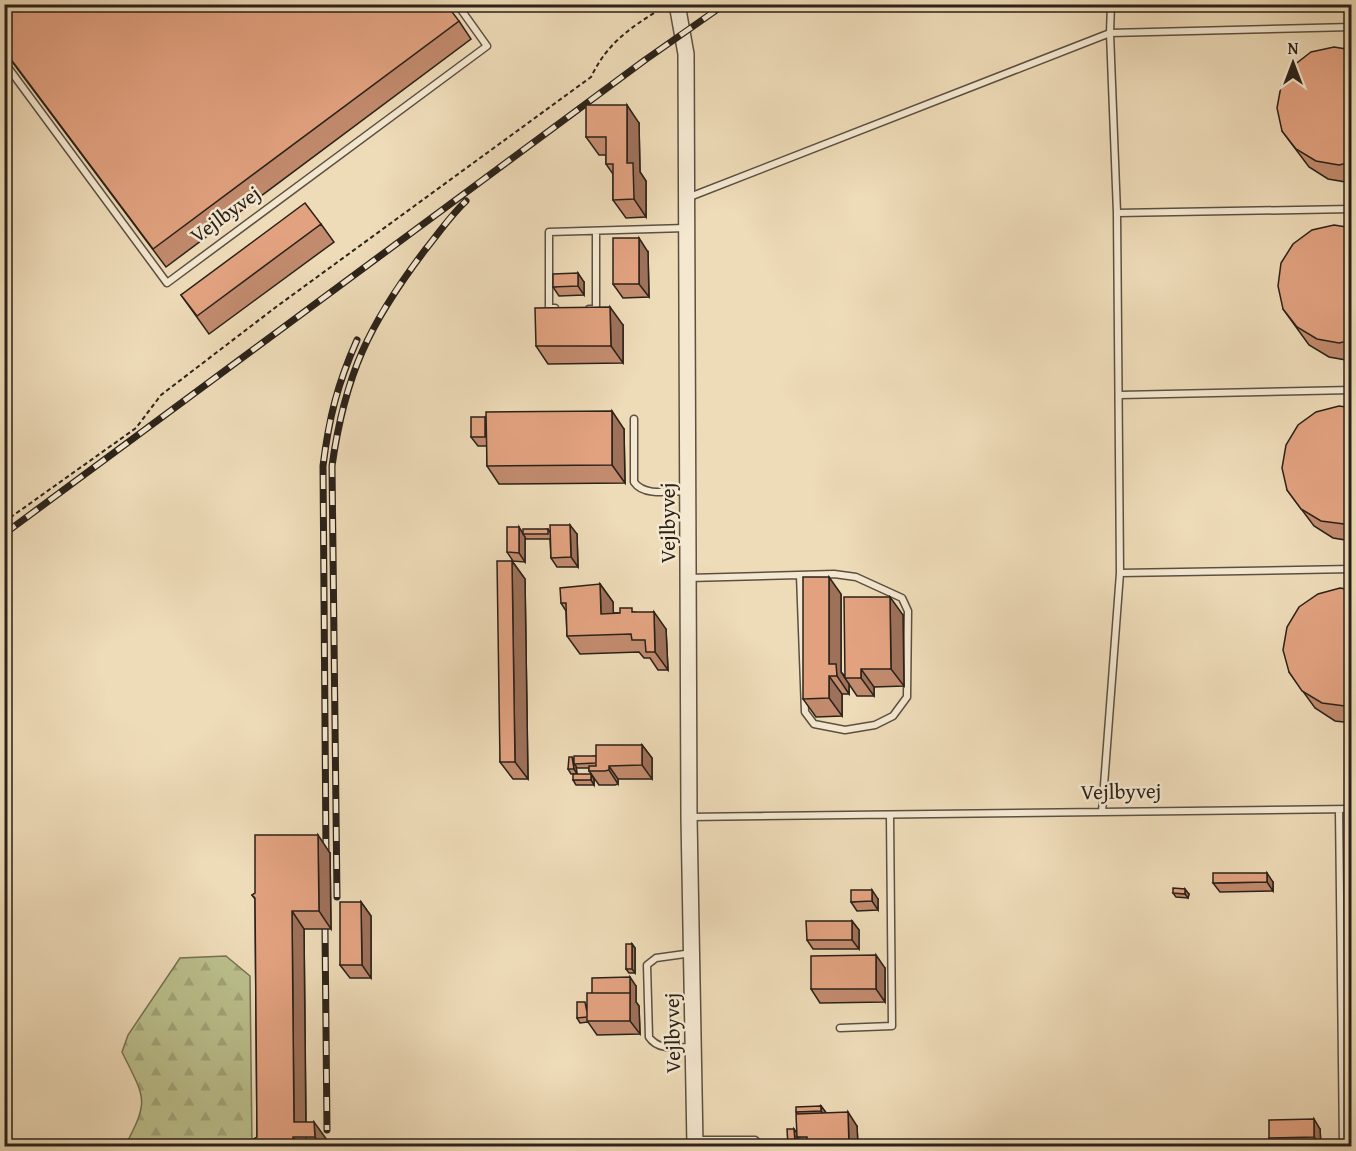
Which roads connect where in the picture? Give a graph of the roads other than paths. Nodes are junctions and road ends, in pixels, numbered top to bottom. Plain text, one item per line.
1 (457, 4) edge
2 (677, 4) edge
3 (1111, 4) edge
4 (1352, 27) edge
5 (1110, 33) junction
6 (4, 62) edge
7 (686, 198) junction
8 (1352, 209) edge
9 (1117, 213) junction
10 (687, 228) junction
11 (596, 231) junction
12 (560, 309) edge
13 (584, 309) edge
14 (1352, 390) edge
15 (1120, 395) junction
16 (634, 419) dead end
17 (688, 491) junction
18 (1352, 569) edge
19 (1120, 573) junction
20 (800, 575) junction
21 (688, 578) junction
22 (1352, 809) edge
23 (1339, 810) junction
24 (1102, 812) junction
25 (890, 815) junction
26 (689, 817) junction
27 (692, 953) junction
28 (840, 1028) dead end
29 (694, 1047) junction
30 (695, 1143) edge
31 (761, 1146) edge
32 (1343, 1146) edge

1 - 6 lane, Vejlbyvej
2 - 7 street, Vejlbyvej
3 - 5 lane
4 - 5 lane
5 - 7 lane
5 - 9 lane
7 - 10 street, Vejlbyvej
8 - 9 lane
9 - 15 lane
10 - 11 lane
10 - 17 street, Vejlbyvej
11 - 12 lane
11 - 13 lane
14 - 15 lane
15 - 19 lane
16 - 17 lane
17 - 21 street, Vejlbyvej
18 - 19 lane
19 - 24 lane
20 - 20 lane
20 - 21 lane
21 - 26 street, Vejlbyvej
22 - 23 lane, Vejlbyvej
23 - 24 lane, Vejlbyvej
23 - 32 lane
24 - 25 lane, Vejlbyvej
25 - 26 lane, Vejlbyvej
25 - 28 lane
26 - 27 street, Vejlbyvej
27 - 29 street, Vejlbyvej
27 - 29 lane
29 - 30 street, Vejlbyvej
30 - 31 lane, Vejlbyvej

